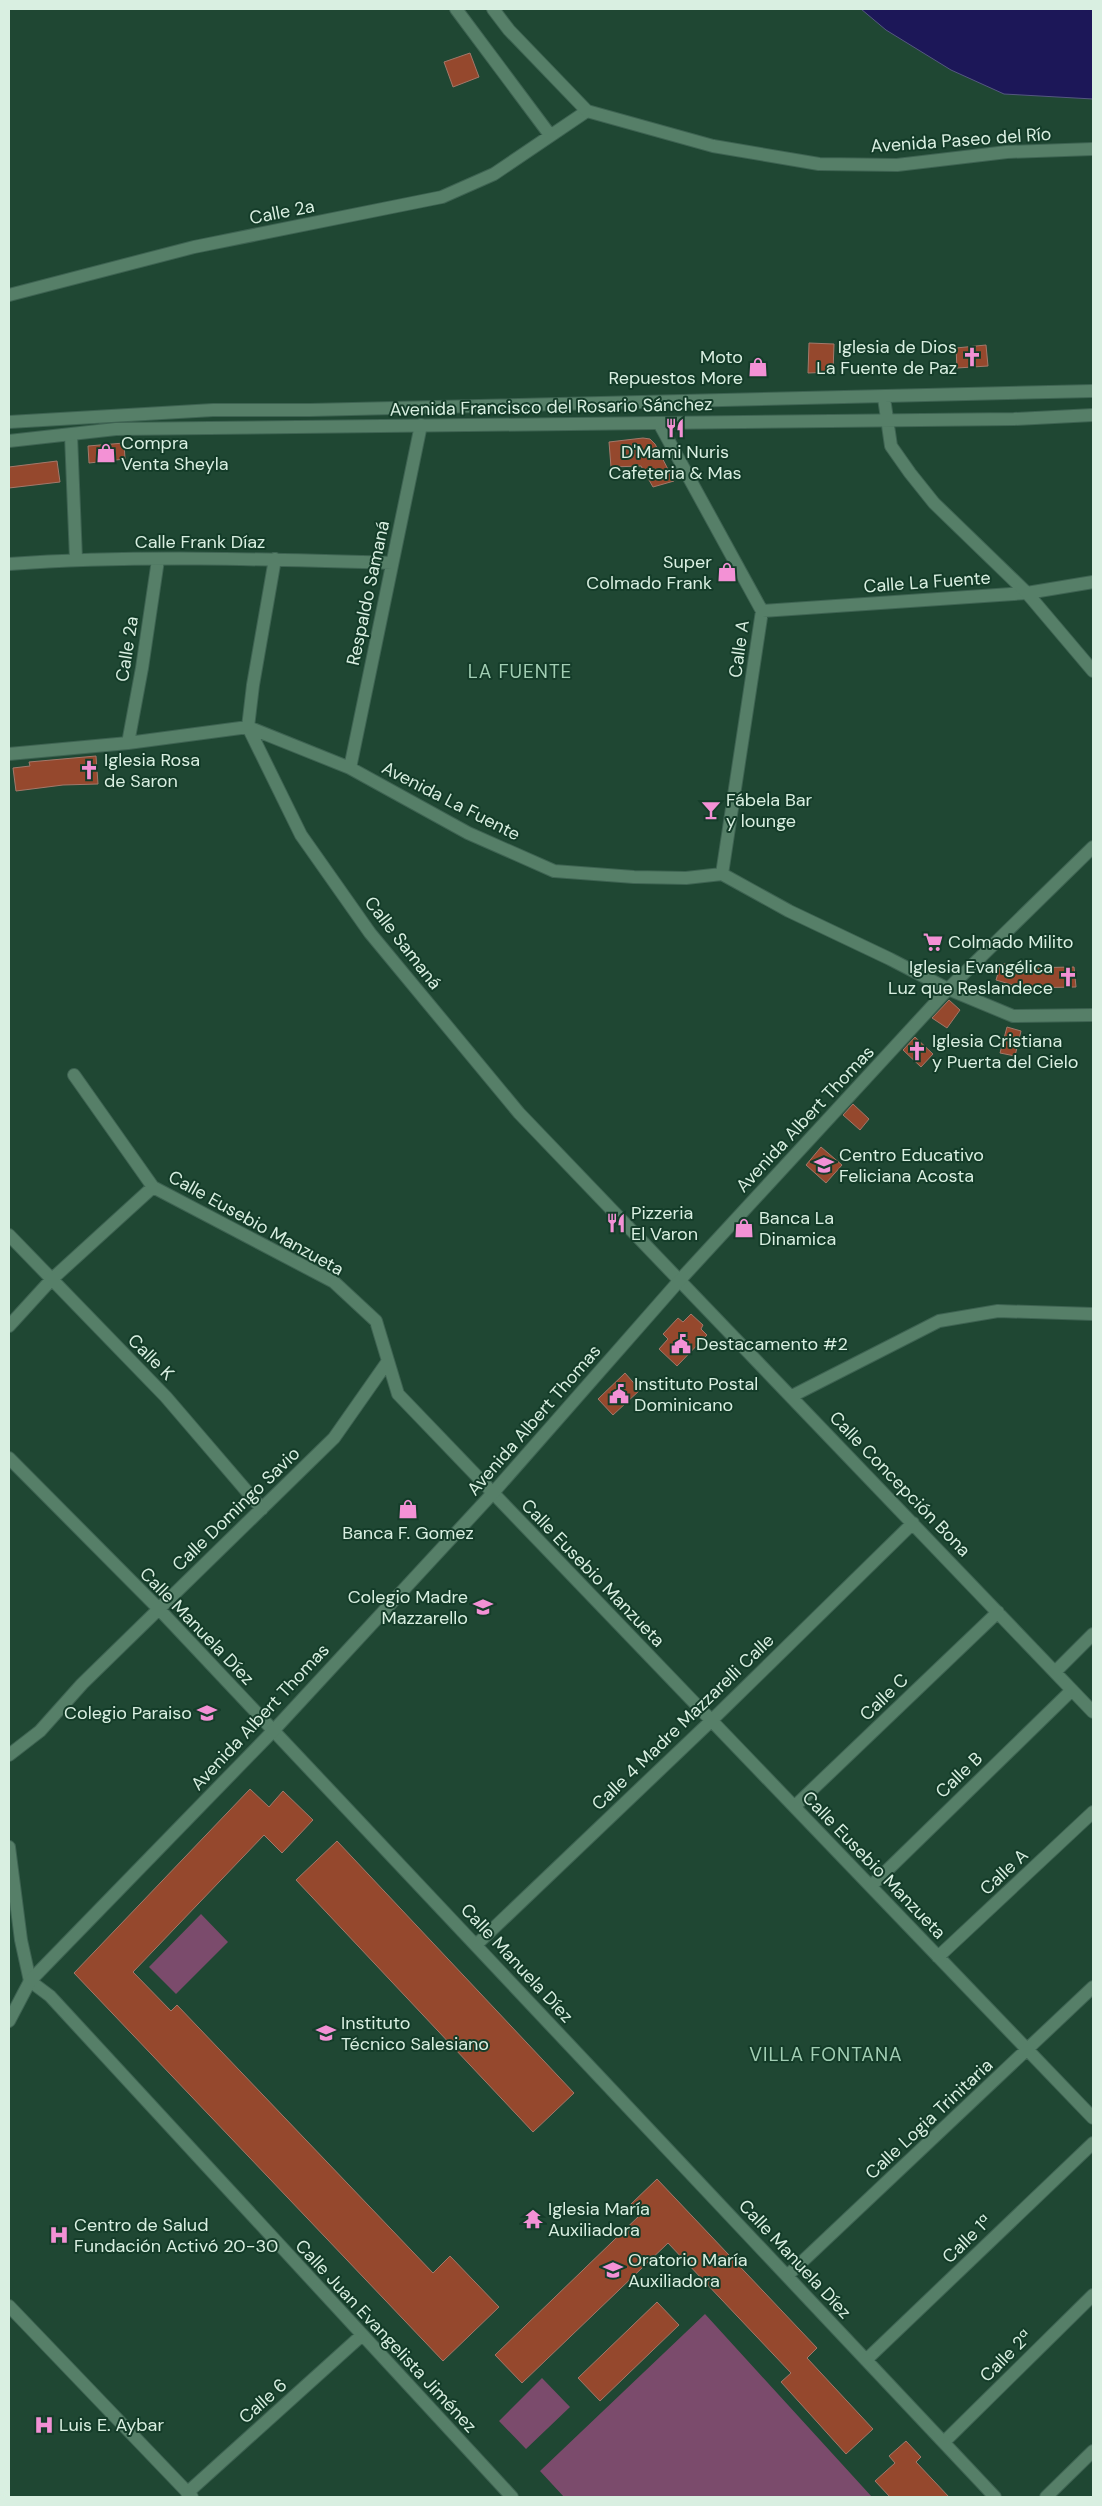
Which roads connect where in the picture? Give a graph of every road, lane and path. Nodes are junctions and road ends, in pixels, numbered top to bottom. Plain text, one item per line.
1 (456, 9) edge
2 (493, 9) edge
3 (587, 111) junction
4 (550, 136) junction
5 (1093, 149) edge
6 (9, 295) edge
7 (1093, 391) edge
8 (884, 398) junction
9 (1093, 415) edge
10 (886, 421) junction
11 (9, 422) edge
12 (659, 423) junction
13 (421, 426) junction
14 (72, 434) junction
15 (9, 441) edge
16 (76, 559) junction
17 (275, 559) junction
18 (158, 560) junction
19 (392, 563) junction
20 (9, 564) edge
21 (1093, 582) edge
22 (1027, 593) junction
23 (762, 611) junction
24 (1093, 671) edge
25 (248, 727) junction
26 (128, 743) junction
27 (9, 754) edge
28 (350, 768) junction
29 (1093, 847) edge
30 (722, 874) junction
31 (948, 989) junction
32 (1093, 1015) edge
33 (74, 1075) dead end
34 (153, 1187) junction
35 (9, 1235) edge
36 (51, 1280) junction
37 (679, 1281) junction
38 (1093, 1314) edge
39 (9, 1326) edge
40 (388, 1361) junction
41 (792, 1396) junction
42 (9, 1458) edge
43 (492, 1494) junction
44 (262, 1509) junction
45 (913, 1523) junction
46 (158, 1608) junction
47 (998, 1612) junction
48 (1093, 1634) edge
49 (1055, 1672) junction
50 (1072, 1690) junction
51 (1093, 1712) edge
52 (712, 1720) junction
53 (273, 1731) junction
54 (9, 1755) edge
55 (795, 1806) junction
56 (1093, 1812) edge
57 (9, 1847) edge
58 (871, 1886) junction
59 (476, 1945) junction
60 (938, 1957) junction
61 (30, 1981) junction
62 (1093, 1987) edge
63 (9, 2022) edge
64 (1028, 2050) junction
65 (1093, 2118) edge
66 (1093, 2143) edge
67 (787, 2276) junction
68 (1093, 2295) edge
69 (9, 2306) edge
70 (362, 2336) junction
71 (866, 2360) junction
72 (944, 2442) junction
73 (1093, 2451) edge
74 (190, 2495) edge
75 (512, 2497) edge
76 (995, 2497) edge
77 (1046, 2497) edge

1 - 4 street
2 - 3 street
3 - 4 street, Calle 2a
3 - 5 street, Avenida Paseo del Río
4 - 6 street, Calle 2a
7 - 8 street, Avenida Francisco del Rosario Sánchez
8 - 10 street
8 - 11 street, Avenida Francisco del Rosario Sánchez
9 - 10 street, Avenida Francisco del Rosario Sánchez
10 - 12 street, Avenida Francisco del Rosario Sánchez
10 - 22 street
12 - 13 street, Avenida Francisco del Rosario Sánchez
12 - 23 street, Calle A
13 - 14 street, Avenida Francisco del Rosario Sánchez
13 - 19 street, Respaldo Samaná
14 - 15 street, Avenida Francisco del Rosario Sánchez
14 - 16 street
16 - 18 street, Calle Frank Díaz
16 - 20 street, Calle Frank Díaz
17 - 18 street, Calle Frank Díaz
17 - 19 street, Calle Frank Díaz
17 - 25 street
18 - 26 street, Calle 2a
19 - 28 street, Respaldo Samaná
21 - 22 street, Calle La Fuente
22 - 23 street, Calle La Fuente
22 - 24 street
23 - 30 street, Calle A
25 - 26 street, Avenida La Fuente
25 - 28 street, Avenida La Fuente
25 - 37 street, Calle Samaná
26 - 27 street, Avenida La Fuente
28 - 30 street, Avenida La Fuente
29 - 31 street, Avenida Albert Thomas
30 - 31 street
31 - 32 street
31 - 37 street, Avenida Albert Thomas
33 - 34 street, Calle Eusebio Manzueta
34 - 36 street
34 - 40 street, Calle Eusebio Manzueta
35 - 36 street, Calle K
36 - 39 street
36 - 44 street, Calle K
37 - 41 street, Calle Concepción Bona
37 - 43 street, Avenida Albert Thomas
38 - 41 street
40 - 43 street, Calle Eusebio Manzueta
40 - 44 street, Calle Domingo Savio
41 - 45 street, Calle Concepción Bona
42 - 46 street, Calle Manuela Díez
43 - 52 street, Calle Eusebio Manzueta
43 - 53 street, Avenida Albert Thomas
44 - 46 street, Calle Domingo Savio
45 - 47 street, Calle Concepción Bona
45 - 52 street, Calle 4 Madre Mazzarelli Calle
46 - 53 street, Calle Manuela Díez
46 - 54 street, Calle Domingo Savio
47 - 49 street, Calle Concepción Bona
47 - 55 street, Calle C
48 - 49 street
49 - 50 street, Calle Concepción Bona
50 - 51 street, Calle Concepción Bona
50 - 58 street, Calle B
52 - 55 street, Calle Eusebio Manzueta
52 - 59 street, Calle 4 Madre Mazzarelli Calle
53 - 59 street, Calle Manuela Díez
53 - 61 street, Avenida Albert Thomas
55 - 58 street, Calle Eusebio Manzueta
56 - 60 street, Calle A
57 - 61 street
58 - 60 street, Calle Eusebio Manzueta
59 - 67 street, Calle Manuela Díez
60 - 64 street, Calle Eusebio Manzueta
61 - 63 street, Avenida Albert Thomas
61 - 70 street, Calle Juan Evangelista Jiménez
62 - 64 street, Calle Logia Trinitaria
64 - 65 street, Calle Eusebio Manzueta
64 - 67 street, Calle Logia Trinitaria
66 - 71 street, Calle 1ª
67 - 71 street, Calle Manuela Díez
68 - 72 street, Calle 2ª
69 - 74 street
70 - 74 street, Calle 6
70 - 75 street, Calle Juan Evangelista Jiménez
71 - 72 street, Calle Manuela Díez
72 - 76 street, Calle Manuela Díez
73 - 77 street

